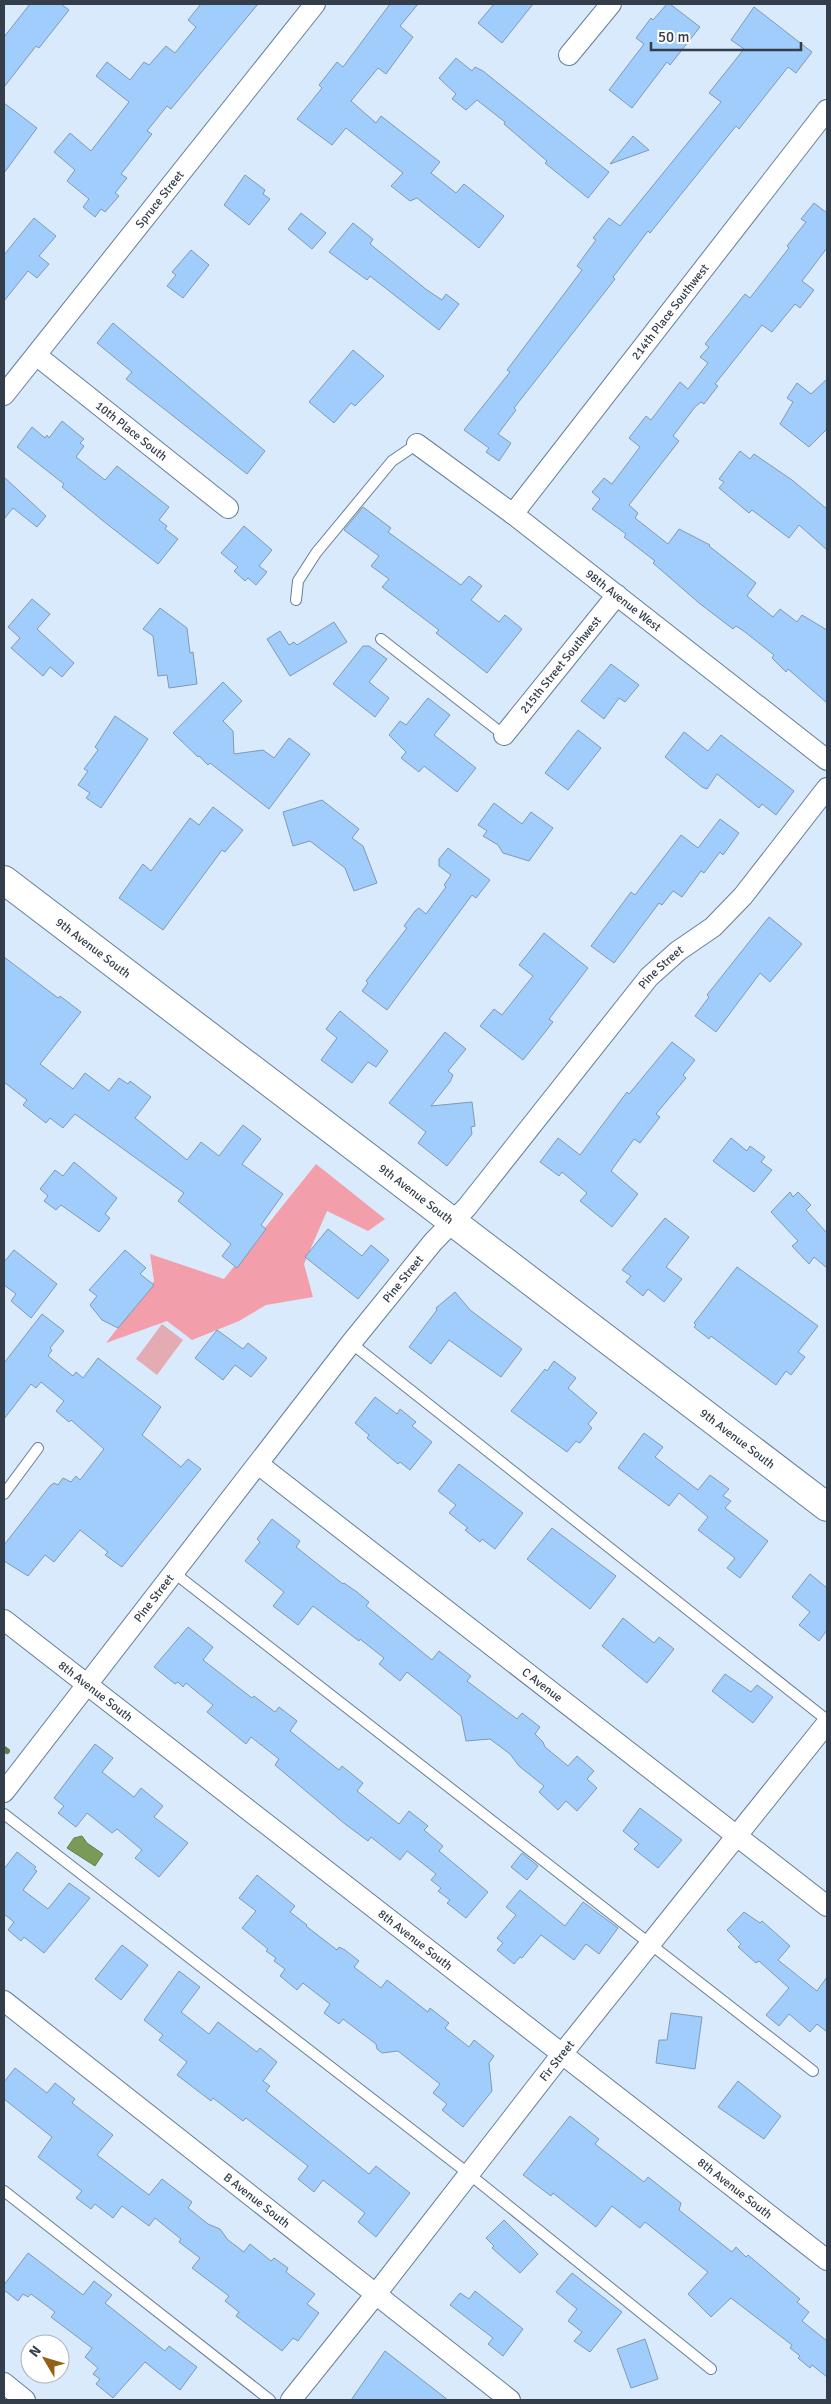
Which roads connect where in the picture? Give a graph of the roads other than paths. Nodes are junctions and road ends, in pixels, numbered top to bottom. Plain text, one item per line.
1 (316, 4) edge
2 (611, 4) edge
3 (570, 55) dead end
4 (827, 110) edge
5 (36, 355) junction
6 (4, 394) edge
7 (417, 444) joint
8 (228, 508) dead end
9 (513, 514) junction
10 (616, 595) junction
11 (296, 600) dead end
12 (381, 639) dead end
13 (504, 735) joint
14 (827, 760) edge
15 (827, 788) edge
16 (4, 880) edge
17 (454, 1221) junction
18 (351, 1344) junction
19 (38, 1448) dead end
20 (258, 1464) junction
21 (4, 1494) edge
22 (827, 1507) edge
23 (173, 1572) junction
24 (4, 1620) edge
25 (87, 1684) junction
26 (827, 1722) edge
27 (4, 1792) edge
28 (4, 1814) edge
29 (738, 1836) junction
30 (827, 1906) edge
31 (650, 1945) junction
32 (4, 2001) edge
33 (562, 2054) junction
34 (812, 2071) dead end
35 (469, 2174) junction
36 (4, 2191) edge
37 (827, 2260) edge
38 (376, 2294) junction
39 (711, 2369) dead end
40 (4, 2383) edge
41 (25, 2400) edge
42 (270, 2400) edge
43 (291, 2400) edge
44 (510, 2400) edge

1 - 5 street, Spruce Street
2 - 3 street
4 - 9 street, 214th Place Southwest
5 - 6 street, Spruce Street
5 - 8 street, 10th Place South
7 - 9 street, 98th Avenue West
7 - 11 lane
9 - 10 street, 98th Avenue West
10 - 13 street, 215th Street Southwest
10 - 14 street, 98th Avenue West
12 - 13 lane
15 - 17 street, Pine Street
16 - 17 main road, 9th Avenue South
17 - 18 street, Pine Street
17 - 22 main road, 9th Avenue South
18 - 20 street, Pine Street
18 - 26 lane
19 - 21 lane
20 - 23 street, Pine Street
20 - 29 street, C Avenue
23 - 25 street, Pine Street
23 - 31 lane
24 - 25 street, 8th Avenue South
25 - 27 street, Pine Street
25 - 33 street, 8th Avenue South
26 - 29 street, Fir Street
28 - 35 lane
29 - 30 street, C Avenue
29 - 31 street, Fir Street
31 - 33 street, Fir Street
31 - 34 lane
32 - 38 street, B Avenue South
33 - 35 street, Fir Street
33 - 37 street, 8th Avenue South
35 - 38 street, Fir Street
35 - 39 lane
36 - 42 lane
38 - 43 street, Fir Street
38 - 44 street, B Avenue South
40 - 41 street

